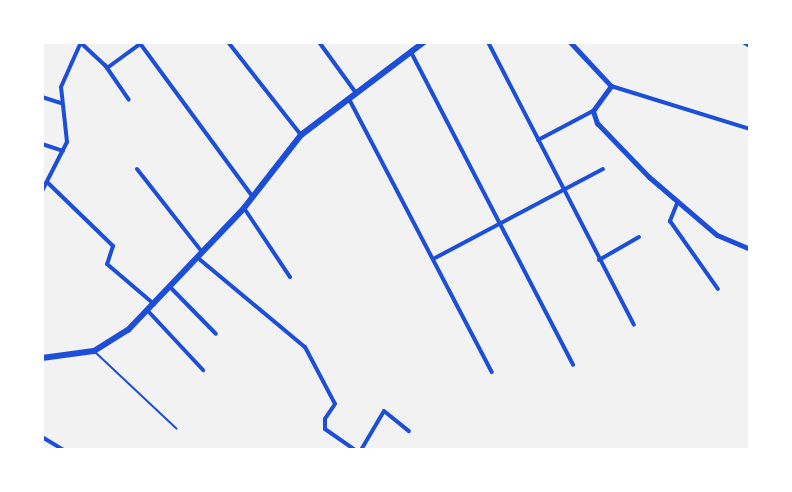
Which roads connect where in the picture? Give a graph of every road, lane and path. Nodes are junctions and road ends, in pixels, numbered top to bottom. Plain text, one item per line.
1 (228, 42) edge
2 (319, 42) edge
3 (424, 42) edge
4 (488, 42) edge
5 (570, 42) edge
6 (743, 42) edge
7 (81, 43) edge
8 (139, 43) edge
9 (750, 46) edge
10 (412, 54) junction
11 (107, 68) junction
12 (612, 86) junction
13 (356, 94) junction
14 (42, 97) edge
15 (129, 100) dead end
16 (349, 100) junction
17 (61, 103) junction
18 (593, 111) junction
19 (750, 129) edge
20 (301, 136) junction
21 (538, 140) junction
22 (42, 144) edge
23 (63, 151) junction
24 (603, 168) dead end
25 (137, 169) dead end
26 (47, 182) junction
27 (42, 191) edge
28 (566, 192) junction
29 (253, 197) junction
30 (678, 201) junction
31 (244, 208) junction
32 (502, 225) junction
33 (639, 237) dead end
34 (750, 250) edge
35 (200, 255) junction
36 (435, 258) junction
37 (600, 260) junction
38 (290, 277) dead end
39 (171, 288) junction
40 (718, 289) dead end
41 (155, 305) junction
42 (148, 311) junction
43 (634, 325) dead end
44 (216, 334) dead end
45 (94, 351) junction
46 (42, 358) edge
47 (573, 365) dead end
48 (203, 370) dead end
49 (492, 372) dead end
50 (177, 429) dead end
51 (409, 431) dead end
52 (42, 436) edge
53 (64, 450) edge
54 (355, 450) edge
55 (361, 450) edge

1 - 20 street
2 - 13 street
3 - 10 main road
4 - 21 street
5 - 12 street
6 - 9 street
7 - 11 street
7 - 17 street
8 - 11 street
8 - 29 street
10 - 13 main road
10 - 32 street
11 - 15 street
12 - 18 street
12 - 19 street
13 - 16 main road
14 - 17 street
16 - 20 main road
16 - 36 street
17 - 23 street
18 - 21 street
18 - 30 street
20 - 29 main road
21 - 28 street
22 - 23 street
23 - 26 street
24 - 28 street
25 - 35 street
26 - 27 street
26 - 41 street
28 - 32 street
28 - 37 street
29 - 31 main road
30 - 34 street
30 - 40 street
31 - 35 main road
31 - 38 street
32 - 36 street
32 - 47 street
33 - 37 street
35 - 39 main road
35 - 54 street
36 - 49 street
37 - 43 street
39 - 41 main road
39 - 44 street
41 - 42 main road
42 - 45 main road
42 - 48 street
45 - 46 main road
45 - 50 lane
51 - 55 street
52 - 53 street

